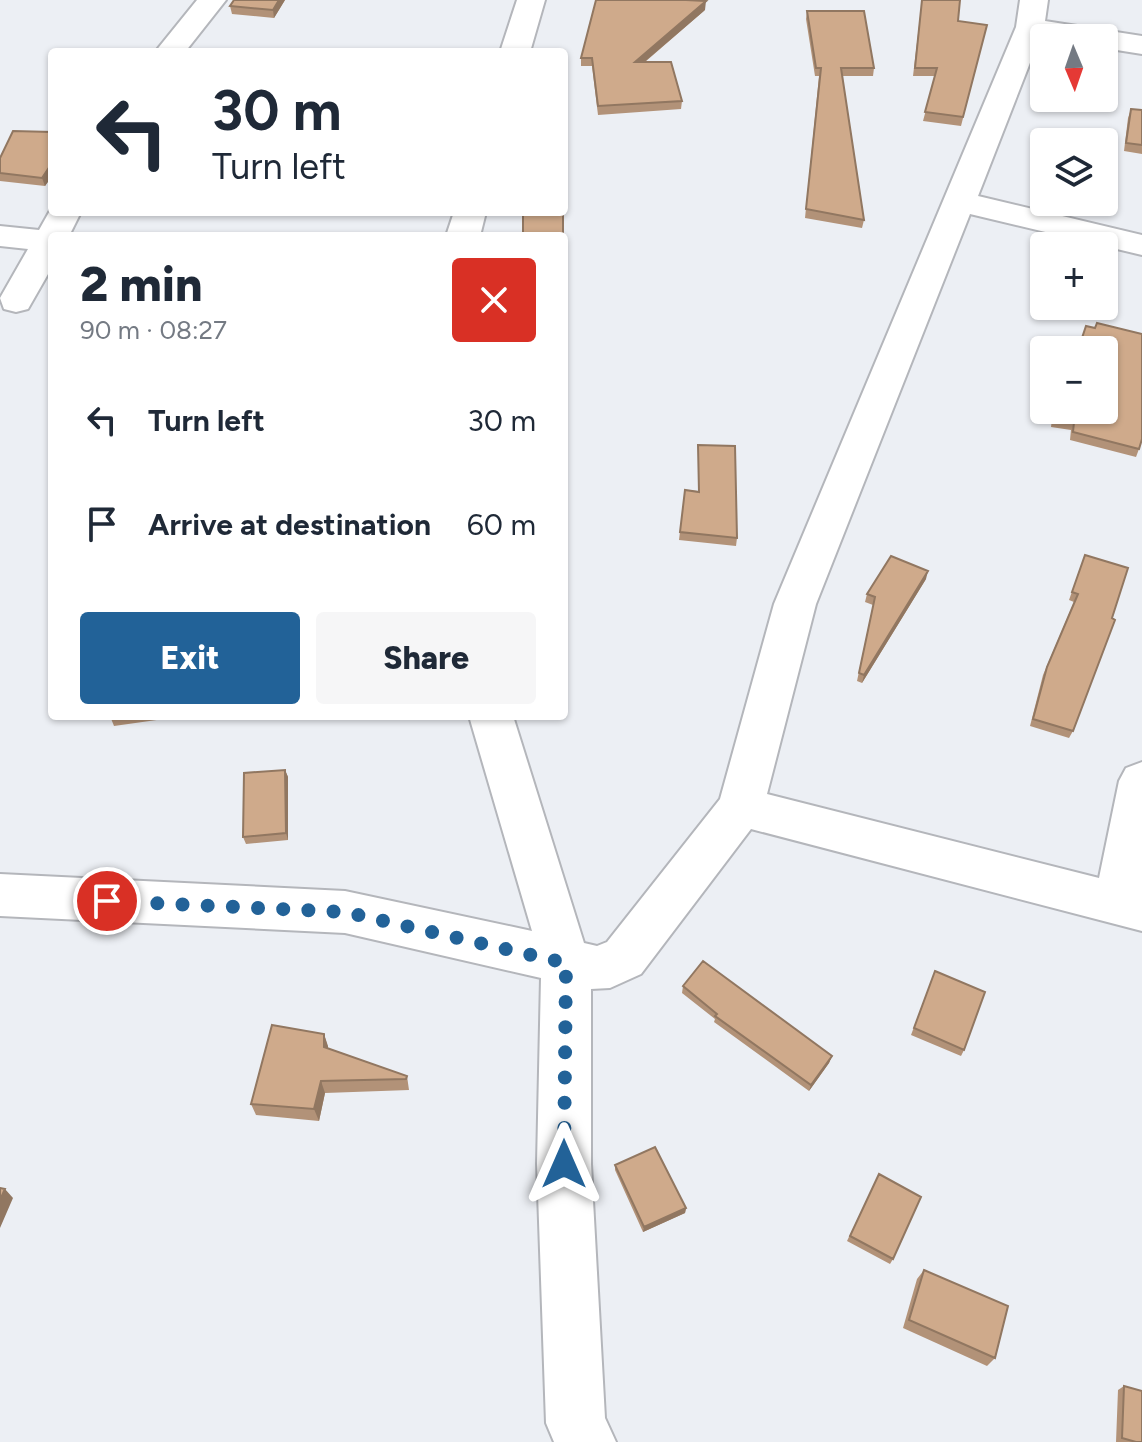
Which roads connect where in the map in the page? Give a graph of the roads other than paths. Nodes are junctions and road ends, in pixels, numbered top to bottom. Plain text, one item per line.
1 (212, 0) edge
2 (531, 0) edge
3 (1032, 13) edge
4 (1063, 24) edge
5 (1118, 41) edge
6 (1142, 45) edge
7 (173, 48) edge
8 (516, 48) edge
9 (959, 201) junction
10 (0, 236) edge
11 (48, 241) joint
12 (1142, 245) edge
13 (48, 305) edge
14 (8, 309) edge
15 (492, 720) edge
16 (1142, 781) edge
17 (741, 807) junction
18 (0, 895) edge
19 (1130, 907) edge
20 (566, 963) junction
21 (577, 1436) edge

1 - 7 street
2 - 8 street
3 - 4 street
3 - 9 street
5 - 6 street
9 - 12 street
9 - 17 street
10 - 11 street
11 - 14 street
13 - 14 street
15 - 20 street
16 - 19 street
17 - 19 street
17 - 20 street
18 - 20 street
20 - 21 street

